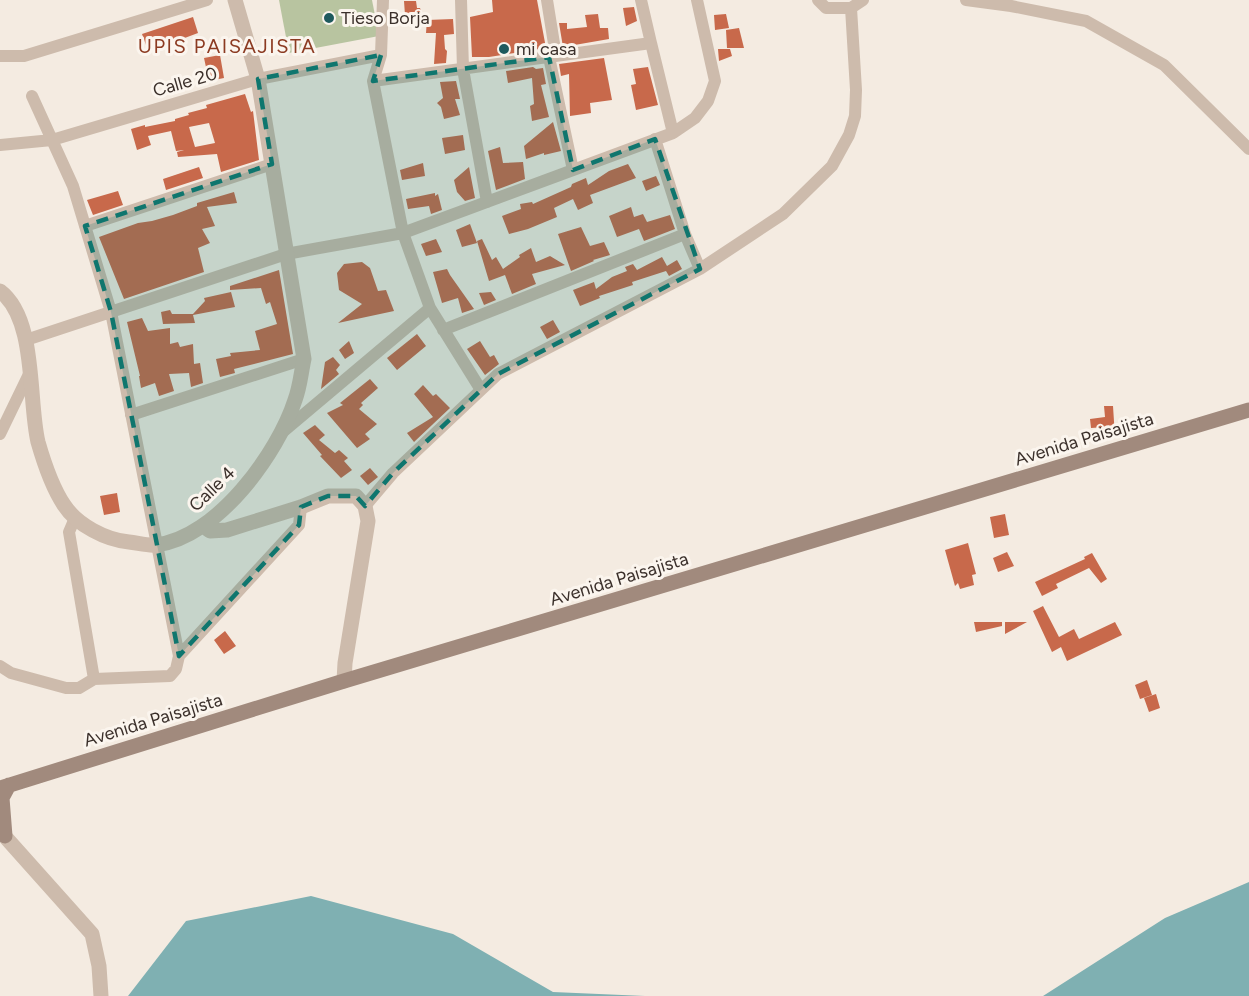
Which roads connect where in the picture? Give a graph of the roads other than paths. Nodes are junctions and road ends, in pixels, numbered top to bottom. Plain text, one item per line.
1 (207, 0) edge
2 (235, 0) edge
3 (383, 0) edge
4 (461, 0) edge
5 (547, 0) edge
6 (641, 0) edge
7 (697, 0) edge
8 (818, 0) edge
9 (863, 0) edge
10 (966, 0) edge
11 (1012, 3) edge
12 (851, 8) junction
13 (651, 43) junction
14 (381, 55) junction
15 (0, 56) edge
16 (553, 57) junction
17 (462, 69) junction
18 (258, 79) junction
19 (373, 81) junction
20 (32, 96) dead end
21 (673, 133) junction
22 (655, 139) junction
23 (52, 140) junction
24 (0, 146) edge
25 (1249, 149) edge
26 (272, 165) junction
27 (573, 170) junction
28 (487, 202) junction
29 (85, 226) junction
30 (403, 233) junction
31 (685, 234) junction
32 (286, 254) junction
33 (700, 269) junction
34 (0, 291) edge
35 (430, 308) junction
36 (111, 312) junction
37 (443, 330) junction
38 (26, 340) junction
39 (304, 359) junction
40 (29, 374) junction
41 (482, 390) junction
42 (1249, 410) edge
43 (131, 415) junction
44 (281, 433) junction
45 (0, 434) edge
46 (365, 506) junction
47 (301, 507) junction
48 (75, 518) junction
49 (203, 526) junction
50 (156, 545) junction
51 (179, 656) junction
52 (0, 666) edge
53 (94, 679) junction
54 (344, 681) junction
55 (4, 786) edge
56 (3, 833) edge
57 (101, 996) edge

1 - 15 street
2 - 18 street, Calle 4
3 - 14 street
4 - 17 street
5 - 16 street
6 - 13 street
7 - 21 street
8 - 12 street
9 - 12 street
10 - 11 street
11 - 25 street
12 - 33 street
13 - 16 street
13 - 21 street
14 - 18 street, Calle 20
14 - 19 street
16 - 17 street
16 - 27 street
17 - 19 street
17 - 28 street
18 - 23 street, Calle 20
18 - 26 street, Calle 4
19 - 30 street
20 - 23 street
21 - 22 street
22 - 27 street
22 - 31 street
23 - 24 street, Calle 20
23 - 29 street
26 - 29 street
26 - 32 street, Calle 4
27 - 28 street
28 - 30 street
29 - 36 street
30 - 32 street
30 - 35 street
31 - 33 street
31 - 37 street
32 - 36 street
32 - 39 street, Calle 4
33 - 41 street
34 - 38 street, Calle 4
35 - 37 street
35 - 44 street
36 - 38 street
36 - 43 street
37 - 41 street
38 - 40 street, Calle 4
39 - 43 street
39 - 44 street, Calle 4
40 - 45 street
40 - 48 street, Calle 4
41 - 46 street
42 - 54 main road, Avenida Paisajista
43 - 50 street
44 - 49 street, Calle 4
46 - 47 street
46 - 54 street
47 - 49 street
47 - 51 street
48 - 50 street, Calle 4
48 - 53 street
49 - 50 street, Calle 4
50 - 51 street
51 - 53 street
52 - 53 street
54 - 55 main road, Avenida Paisajista
55 - 56 main road
56 - 57 street

